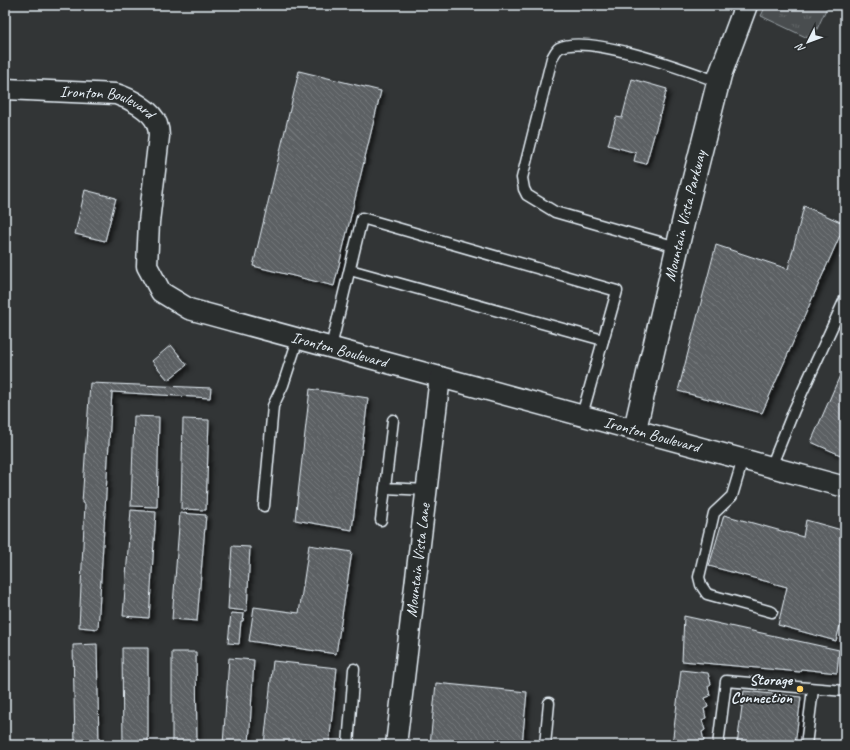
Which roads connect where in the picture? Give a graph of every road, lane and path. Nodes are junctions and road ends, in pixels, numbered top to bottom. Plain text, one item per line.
1 (746, 5) edge
2 (719, 82) junction
3 (5, 89) edge
4 (677, 247) junction
5 (350, 270) junction
6 (845, 299) edge
7 (298, 339) junction
8 (603, 340) junction
9 (331, 347) junction
10 (440, 376) junction
11 (582, 414) junction
12 (393, 420) dead end
13 (635, 429) junction
14 (743, 459) junction
15 (771, 467) junction
16 (845, 487) edge
17 (385, 488) junction
18 (427, 490) junction
19 (264, 506) dead end
20 (381, 520) dead end
21 (772, 612) dead end
22 (354, 669) dead end
23 (813, 688) junction
24 (845, 691) edge
25 (549, 703) dead end
26 (348, 745) edge
27 (396, 745) edge
28 (545, 745) edge
29 (718, 745) edge
30 (806, 745) edge

1 - 2 street, Mountain Vista Parkway
2 - 4 street, Mountain Vista Parkway
2 - 4 lane
3 - 7 street, Ironton Boulevard
4 - 13 street, Mountain Vista Parkway
5 - 8 lane
5 - 8 lane
5 - 9 lane
6 - 15 lane
7 - 9 street, Ironton Boulevard
7 - 19 lane
8 - 11 lane
9 - 10 street, Ironton Boulevard
10 - 11 street, Ironton Boulevard
10 - 18 street, Mountain Vista Lane
11 - 13 street, Ironton Boulevard
12 - 17 lane
13 - 14 street, Ironton Boulevard
14 - 15 street, Ironton Boulevard
14 - 21 lane
15 - 16 street, Ironton Boulevard
17 - 18 lane
17 - 20 lane
18 - 27 street, Mountain Vista Lane
22 - 26 lane
23 - 24 lane
23 - 29 lane
23 - 30 lane
25 - 28 lane

